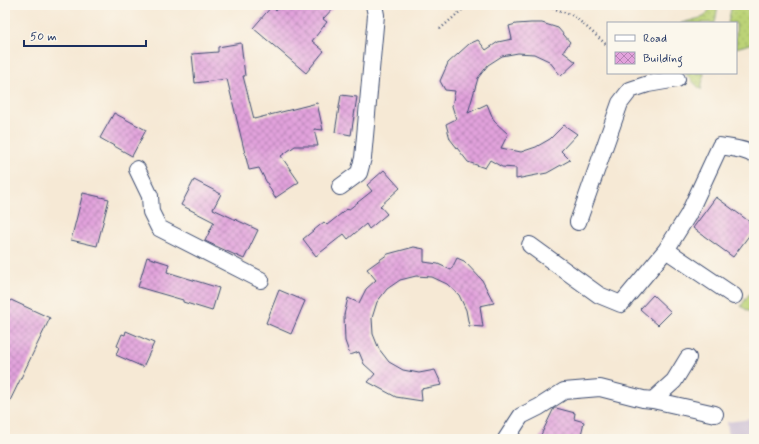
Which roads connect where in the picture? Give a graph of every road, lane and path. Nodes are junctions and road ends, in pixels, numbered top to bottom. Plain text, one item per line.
1 (374, 5) edge
2 (482, 5) edge
3 (545, 5) edge
4 (440, 29) dead end
5 (607, 45) edge
6 (677, 79) dead end
7 (754, 155) edge
8 (138, 169) dead end
9 (340, 187) dead end
10 (578, 222) dead end
11 (530, 245) dead end
12 (666, 250) junction
13 (260, 280) dead end
14 (734, 296) dead end
15 (688, 358) dead end
16 (653, 400) junction
17 (715, 414) dead end
18 (506, 439) edge

1 - 9 lane
2 - 4 path
3 - 5 path
6 - 10 lane
7 - 12 lane
8 - 13 lane
11 - 12 lane
12 - 14 lane
15 - 16 lane
16 - 17 lane
16 - 18 lane

